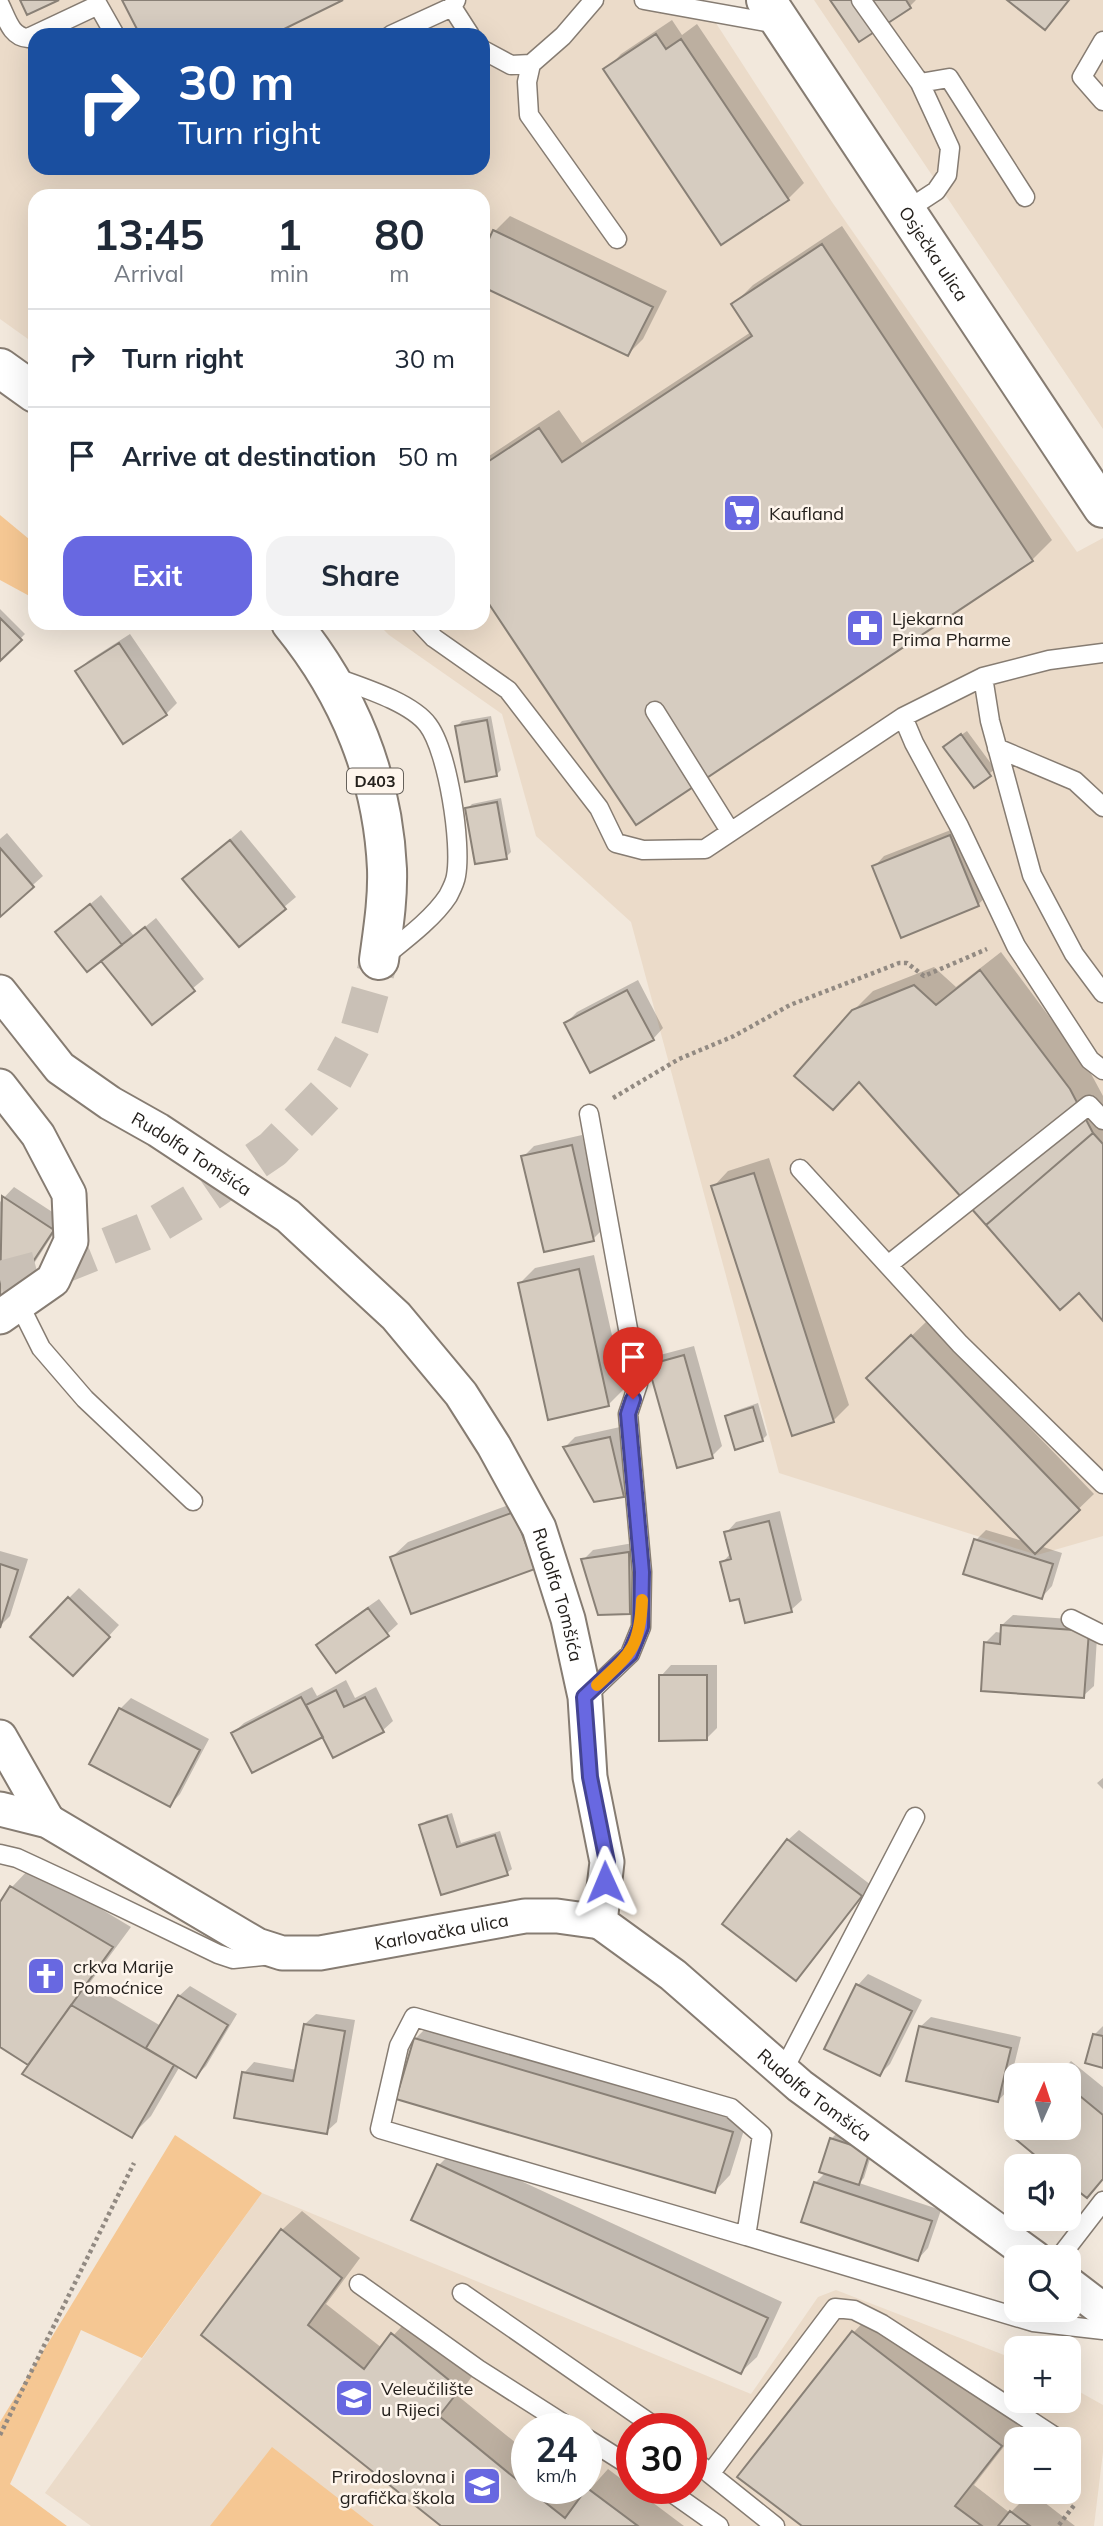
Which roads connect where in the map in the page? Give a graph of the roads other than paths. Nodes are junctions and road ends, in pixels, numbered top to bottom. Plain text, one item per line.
1 (644, 0) edge
2 (861, 0) edge
3 (591, 1) edge
4 (454, 4) edge
5 (0, 5) edge
6 (775, 13) edge
7 (49, 28) edge
8 (111, 28) edge
9 (405, 28) edge
10 (466, 28) edge
11 (28, 38) edge
12 (1103, 41) edge
13 (490, 54) edge
14 (531, 64) junction
15 (920, 83) junction
16 (1103, 101) edge
17 (1025, 197) dead end
18 (907, 210) junction
19 (617, 239) dead end
20 (0, 368) edge
21 (28, 388) edge
22 (1102, 505) edge
23 (296, 630) edge
24 (427, 630) edge
25 (1103, 653) edge
26 (327, 674) junction
27 (983, 677) junction
28 (655, 711) dead end
29 (903, 717) junction
30 (997, 748) junction
31 (1103, 807) edge
32 (730, 831) junction
33 (379, 960) joint
34 (0, 992) edge
35 (1103, 993) edge
36 (1103, 1070) edge
37 (0, 1086) edge
38 (589, 1114) road end
39 (1103, 1120) edge
40 (800, 1169) dead end
41 (888, 1265) junction
42 (10, 1310) edge
43 (1103, 1484) edge
44 (193, 1501) dead end
45 (1071, 1619) dead end
46 (1103, 1635) edge
47 (584, 1697) junction
48 (0, 1737) edge
49 (0, 1809) edge
50 (915, 1817) dead end
51 (48, 1821) junction
52 (0, 1854) edge
53 (600, 1922) junction
54 (282, 1953) junction
55 (783, 2071) junction
56 (1103, 2201) edge
57 (746, 2235) junction
58 (1017, 2245) edge
59 (1069, 2245) edge
60 (359, 2284) dead end
61 (462, 2293) dead end
62 (1081, 2293) edge
63 (1103, 2310) edge
64 (1103, 2330) edge
65 (547, 2413) edge
66 (635, 2413) edge
67 (1042, 2427) edge
68 (707, 2471) edge
69 (710, 2474) junction
70 (688, 2504) edge
71 (719, 2526) edge
72 (775, 2526) edge

1 - 6 lane
2 - 15 lane
3 - 14 lane
4 - 9 lane
4 - 10 lane
5 - 11 lane
6 - 18 main road, Osječka ulica
7 - 8 lane
12 - 16 lane
13 - 14 lane
14 - 19 lane
15 - 17 lane
15 - 18 lane
18 - 22 main road, Osječka ulica
20 - 21 main road
23 - 26 main road, D403
24 - 32 lane
25 - 27 lane
26 - 33 main road, D403
26 - 33 lane
27 - 29 lane
27 - 30 lane
28 - 32 lane
29 - 32 lane
29 - 36 lane
30 - 31 lane
30 - 35 lane
34 - 47 street, Rudolfa Tomšića
37 - 42 street
38 - 47 lane
39 - 41 lane
40 - 41 lane
41 - 43 lane
42 - 44 lane
45 - 46 lane
47 - 53 street, Rudolfa Tomšića
48 - 51 street
49 - 51 street, Karlovačka ulica
50 - 55 lane
51 - 54 street, Karlovačka ulica
52 - 54 lane, Karlovačka ulica
53 - 54 street, Karlovačka ulica
53 - 55 street, Rudolfa Tomšića
55 - 58 street, Rudolfa Tomšića
56 - 59 lane
57 - 57 lane
57 - 64 lane
60 - 65 lane
61 - 66 lane
62 - 63 street
67 - 69 lane
68 - 69 lane
69 - 72 lane
70 - 71 lane

